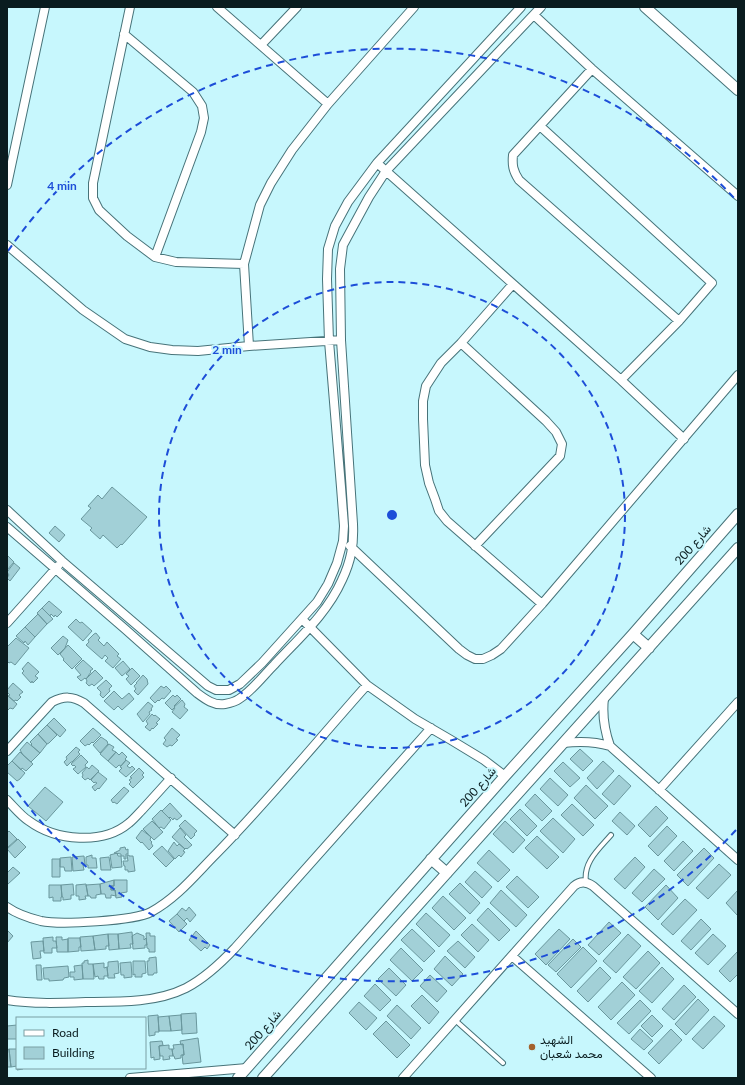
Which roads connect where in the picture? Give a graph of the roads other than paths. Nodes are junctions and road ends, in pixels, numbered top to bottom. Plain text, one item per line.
1 (45, 7) edge
2 (130, 7) edge
3 (217, 7) edge
4 (297, 7) edge
5 (414, 7) edge
6 (521, 7) edge
7 (541, 7) edge
8 (650, 8) edge
9 (534, 15) junction
10 (124, 34) junction
11 (261, 45) junction
12 (592, 68) junction
13 (738, 81) edge
14 (738, 90) edge
15 (328, 104) junction
16 (540, 126) junction
17 (377, 163) junction
18 (386, 171) junction
19 (7, 185) edge
20 (738, 196) edge
21 (7, 245) edge
22 (155, 257) junction
23 (244, 264) junction
24 (513, 284) junction
25 (679, 321) junction
26 (341, 340) junction
27 (329, 341) junction
28 (461, 343) junction
29 (249, 346) junction
30 (738, 375) edge
31 (620, 380) junction
32 (684, 439) junction
33 (7, 510) edge
34 (738, 514) edge
35 (7, 527) edge
36 (343, 540) junction
37 (475, 546) junction
38 (353, 547) junction
39 (737, 552) edge
40 (62, 560) junction
41 (55, 569) junction
42 (542, 604) junction
43 (302, 619) junction
44 (7, 623) edge
45 (311, 627) junction
46 (633, 634) junction
47 (649, 648) junction
48 (367, 685) junction
49 (604, 698) junction
50 (738, 702) edge
51 (431, 728) junction
52 (564, 743) junction
53 (610, 746) junction
54 (7, 751) edge
55 (505, 776) junction
56 (171, 778) junction
57 (659, 790) junction
58 (7, 800) edge
59 (235, 835) junction
60 (611, 835) dead end
61 (737, 858) edge
62 (431, 859) junction
63 (447, 873) junction
64 (586, 882) junction
65 (7, 907) edge
66 (512, 956) junction
67 (7, 1000) edge
68 (738, 1014) edge
69 (455, 1020) junction
70 (503, 1063) dead end
71 (246, 1068) junction
72 (130, 1078) edge
73 (238, 1078) edge
74 (263, 1078) edge
75 (403, 1078) edge
76 (651, 1078) edge

1 - 19 street
2 - 10 street
3 - 11 street
4 - 11 street
5 - 15 street
6 - 17 street
7 - 9 street
8 - 13 street
8 - 14 street
9 - 12 street
9 - 18 street
10 - 22 street
10 - 22 street
11 - 15 street
12 - 16 street
12 - 20 street
15 - 23 street
16 - 25 street
16 - 25 street
17 - 18 street
17 - 27 street
18 - 24 street
18 - 26 street
21 - 29 street
22 - 23 street
23 - 29 street
24 - 28 street
24 - 31 street
25 - 31 street
26 - 27 street
26 - 38 street
27 - 29 street
27 - 36 street
28 - 37 street
28 - 37 street
30 - 32 street
31 - 32 street
32 - 42 street
33 - 40 street
34 - 46 street, شارع 200
35 - 41 street
36 - 38 street
36 - 43 street
37 - 42 street
38 - 42 street
38 - 45 street
39 - 47 street
40 - 41 street
40 - 43 street
41 - 44 street
41 - 45 street
43 - 45 street
45 - 48 street
46 - 47 street
46 - 55 street, شارع 200
47 - 49 street
48 - 51 street
48 - 59 street
49 - 52 street
49 - 53 street
50 - 57 street
51 - 55 street
51 - 67 street
52 - 53 street
52 - 63 street
53 - 57 street
54 - 56 street
55 - 62 street, شارع 200
56 - 58 street
56 - 59 street
57 - 61 street
59 - 65 street
60 - 64 lane
62 - 63 street
62 - 71 street, شارع 200
63 - 74 street
64 - 66 street
64 - 68 street
66 - 69 street
66 - 76 street
69 - 70 lane
69 - 75 street
71 - 72 street
71 - 73 street, شارع 200

